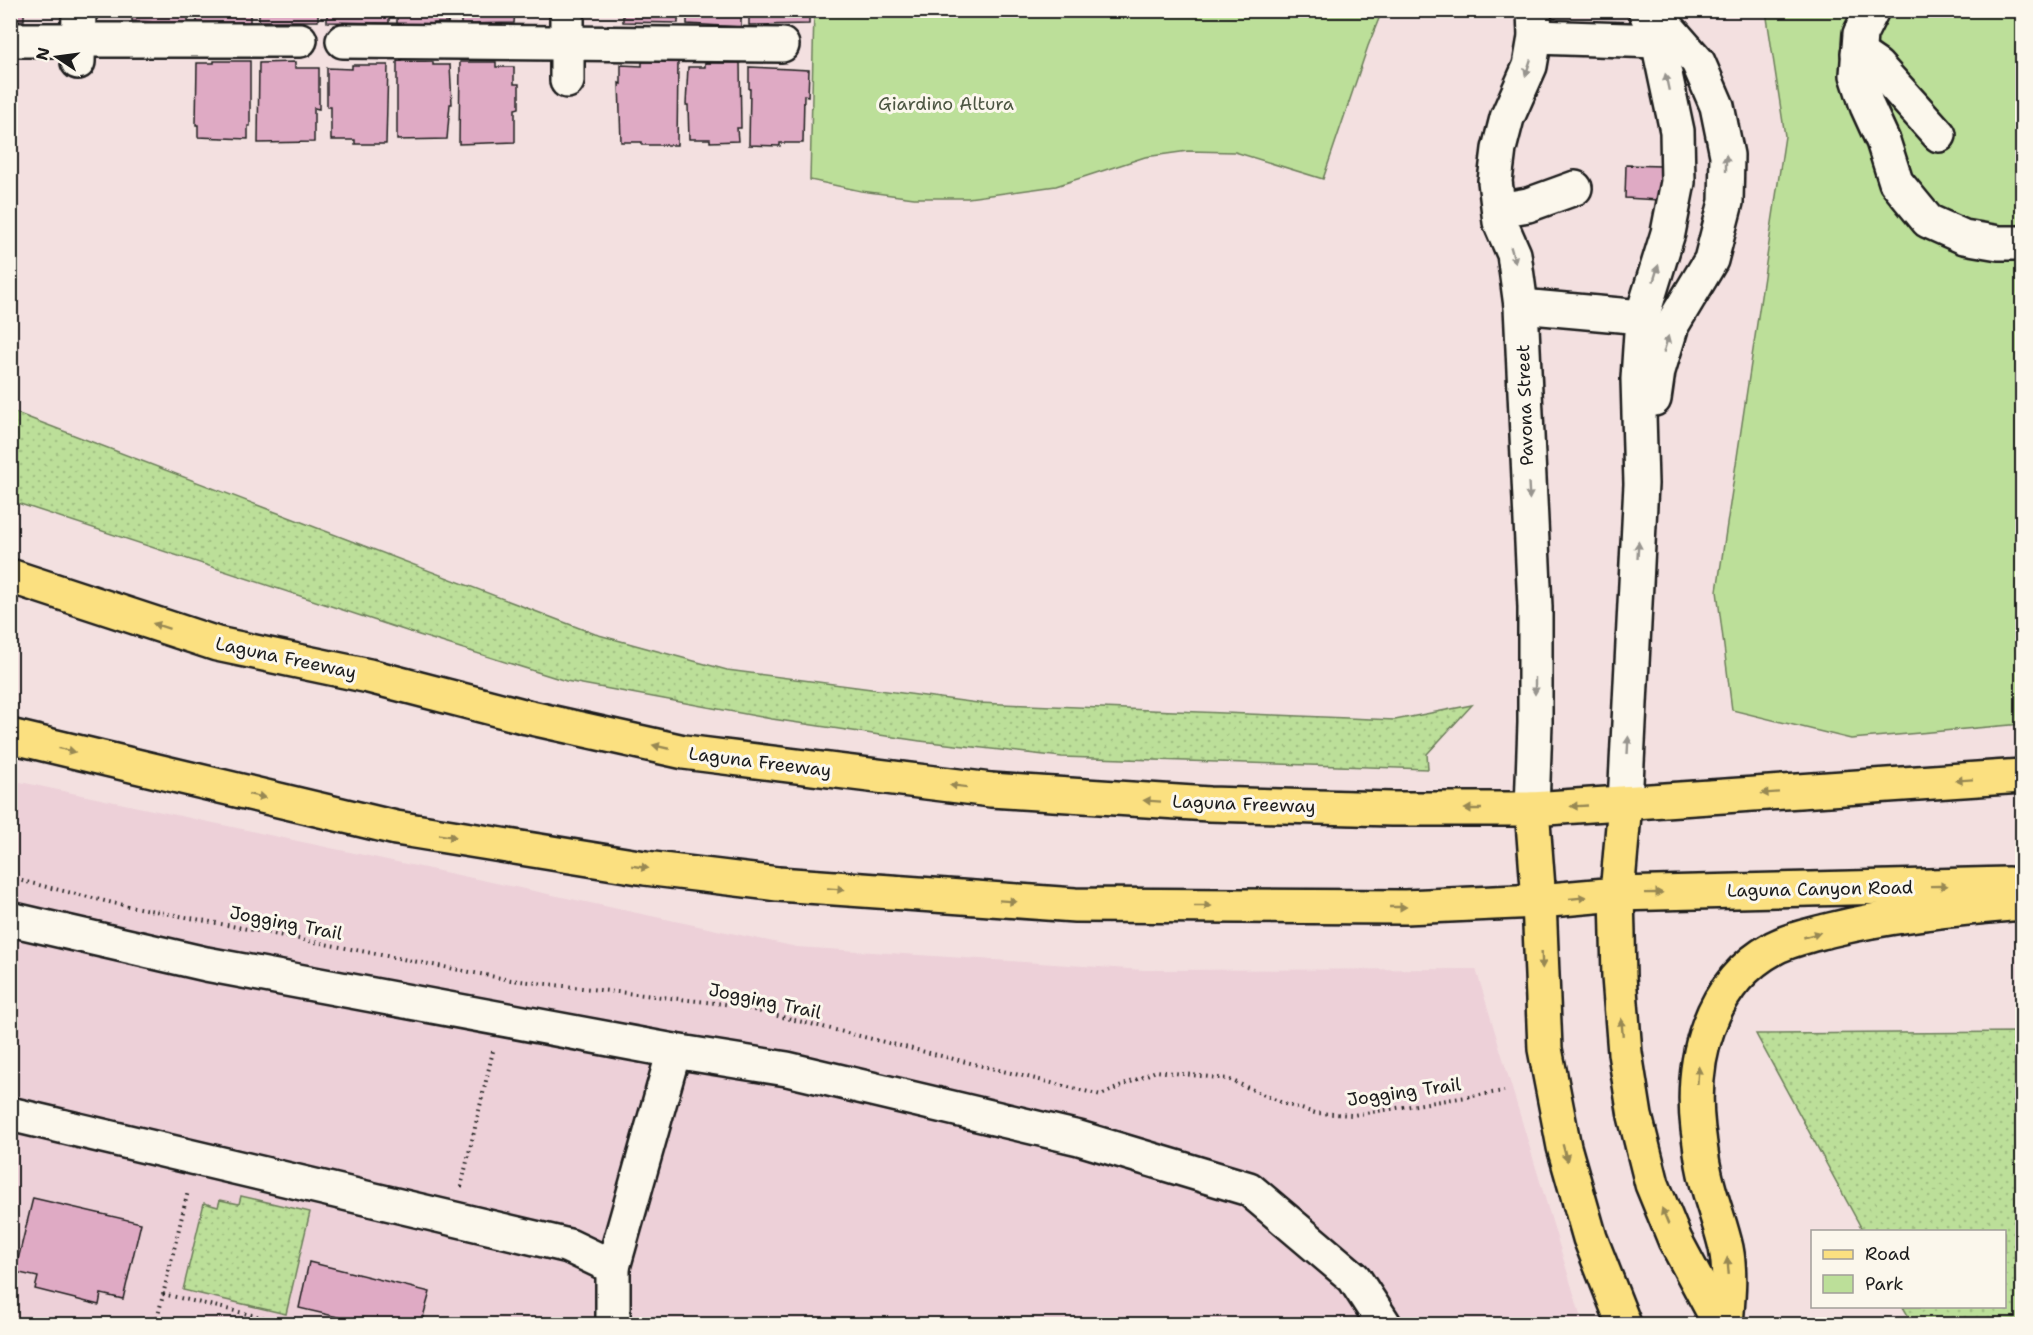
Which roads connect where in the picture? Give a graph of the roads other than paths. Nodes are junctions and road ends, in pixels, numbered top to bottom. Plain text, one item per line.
1 (567, 10) edge
2 (1872, 10) edge
3 (1650, 22) edge
4 (1534, 24) edge
5 (79, 37) edge
6 (10, 40) edge
7 (300, 40) dead end
8 (343, 41) dead end
9 (567, 43) junction
10 (782, 45) dead end
11 (1858, 53) junction
12 (567, 81) dead end
13 (1939, 135) dead end
14 (1575, 188) dead end
15 (1499, 210) junction
16 (2022, 243) edge
17 (1521, 306) junction
18 (1642, 317) junction
19 (1641, 484) junction
20 (10, 576) edge
21 (10, 736) edge
22 (2022, 776) edge
23 (1625, 803) junction
24 (1532, 809) junction
25 (2022, 884) edge
26 (1617, 894) junction
27 (1539, 901) junction
28 (2022, 903) edge
29 (10, 919) edge
30 (674, 1051) junction
31 (10, 1114) edge
32 (613, 1267) junction
33 (613, 1324) edge
34 (1384, 1324) edge
35 (1624, 1324) edge
36 (1720, 1324) edge
37 (1726, 1324) edge

1 - 9 street
2 - 11 street
3 - 4 street
18 -> 3 street
19 -> 3 street
4 -> 15 street, Pavona Street
5 - 6 street
5 - 7 street
8 - 9 street
9 - 10 street
9 - 12 street
11 - 13 street
11 - 16 street
14 - 15 street
15 -> 17 street, Pavona Street
17 - 18 street
17 -> 24 street, Pavona Street
18 - 19 street
23 -> 19 street
24 -> 20 main road, Laguna Freeway
21 -> 27 main road
22 -> 23 main road
23 -> 24 main road
23 - 26 main road
24 - 27 main road
26 -> 25 main road, Laguna Canyon Road
27 -> 26 main road, Laguna Canyon Road
36 -> 26 main road
27 -> 35 main road
37 -> 28 main road
29 - 30 street
30 - 32 street
30 - 34 street
31 - 32 street
32 - 33 street

